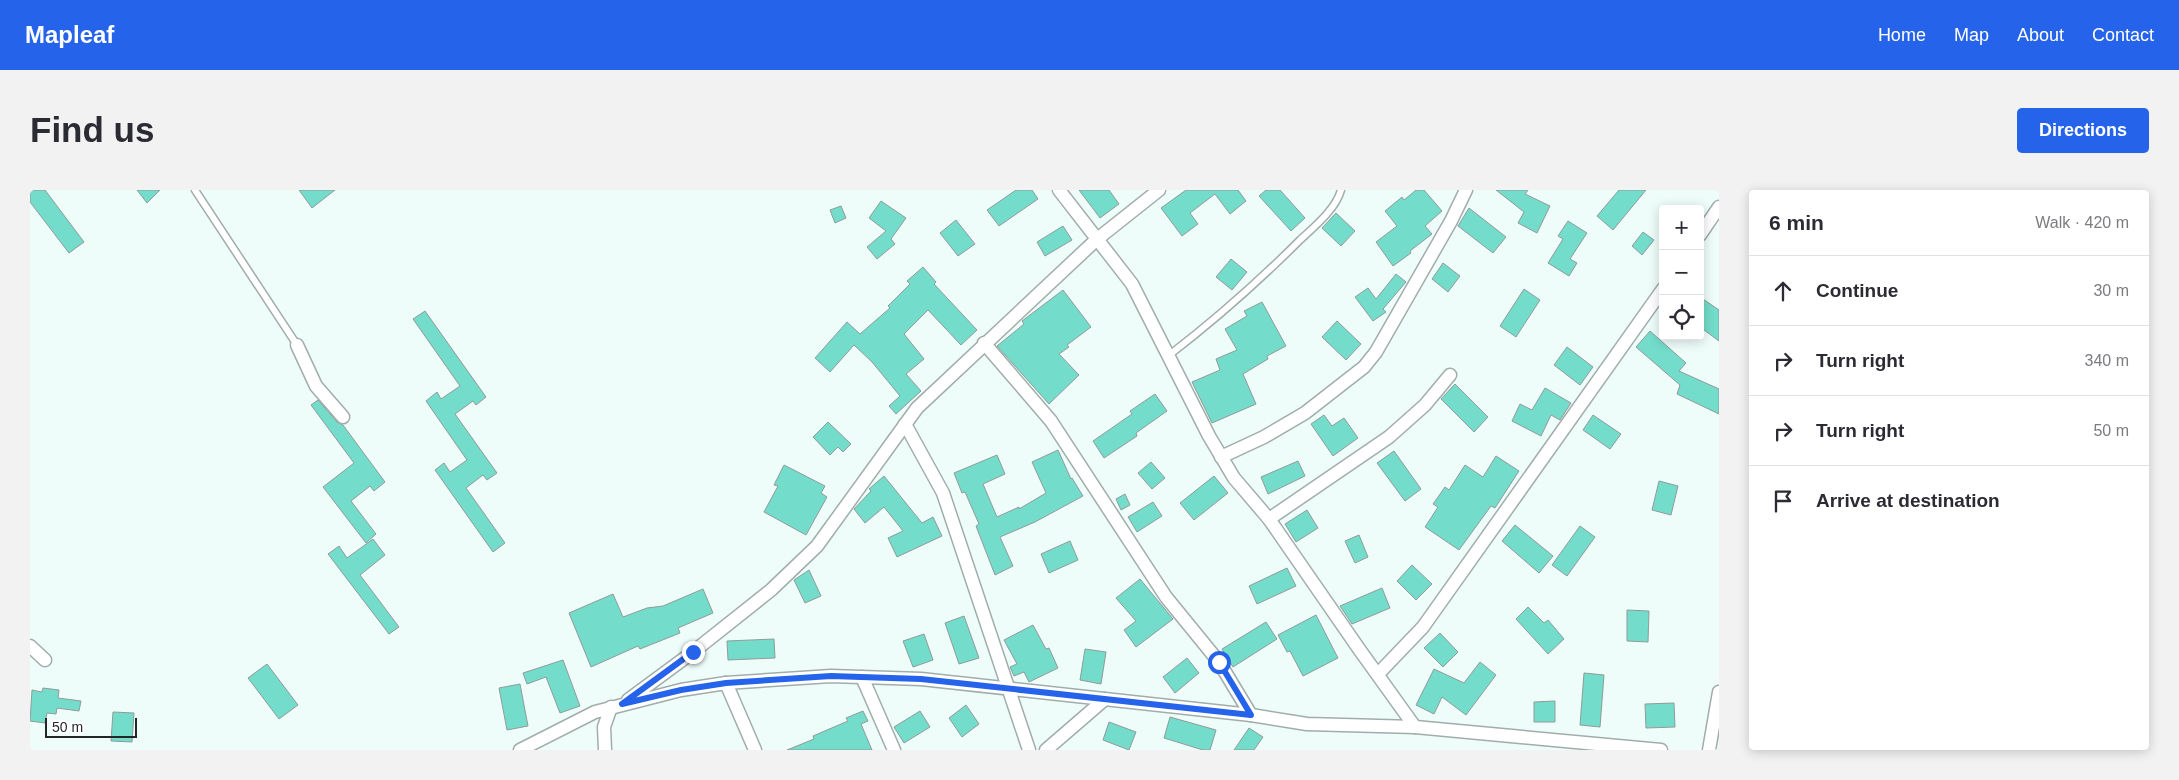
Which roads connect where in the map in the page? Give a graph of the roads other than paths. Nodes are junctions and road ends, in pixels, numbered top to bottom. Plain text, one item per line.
1 (195, 190) edge
2 (1059, 190) edge
3 (1160, 190) edge
4 (1341, 190) edge
5 (1466, 190) edge
6 (1719, 207) edge
7 (1704, 229) edge
8 (1096, 240) junction
9 (1659, 294) edge
10 (984, 343) junction
11 (297, 345) joint
12 (1168, 356) junction
13 (1450, 375) dead end
14 (343, 417) dead end
15 (905, 424) junction
16 (1221, 457) junction
17 (1269, 519) junction
18 (30, 646) edge
19 (45, 660) dead end
20 (1378, 674) junction
21 (862, 677) junction
22 (726, 683) junction
23 (1009, 690) junction
24 (1719, 692) edge
25 (1105, 699) junction
26 (616, 706) junction
27 (1251, 715) junction
28 (1415, 728) junction
29 (520, 750) edge
30 (605, 750) edge
31 (755, 750) edge
32 (894, 750) edge
33 (1029, 750) edge
34 (1046, 750) edge
35 (1661, 750) edge
36 (1709, 750) edge

1 - 11 lane
2 - 8 street
3 - 8 street
4 - 12 lane
5 - 16 street
6 - 7 street
8 - 10 street
8 - 12 street
9 - 20 street
10 - 15 street
10 - 27 street
11 - 14 street
12 - 16 street
13 - 17 street
15 - 23 street
15 - 26 street
16 - 17 street
17 - 20 street
18 - 19 street
20 - 28 street
21 - 22 street
21 - 23 street
21 - 32 street
22 - 26 street
22 - 31 street
23 - 25 street
23 - 33 street
24 - 36 street
25 - 27 street
25 - 34 street
26 - 29 street
26 - 30 street
27 - 28 street
28 - 35 street

